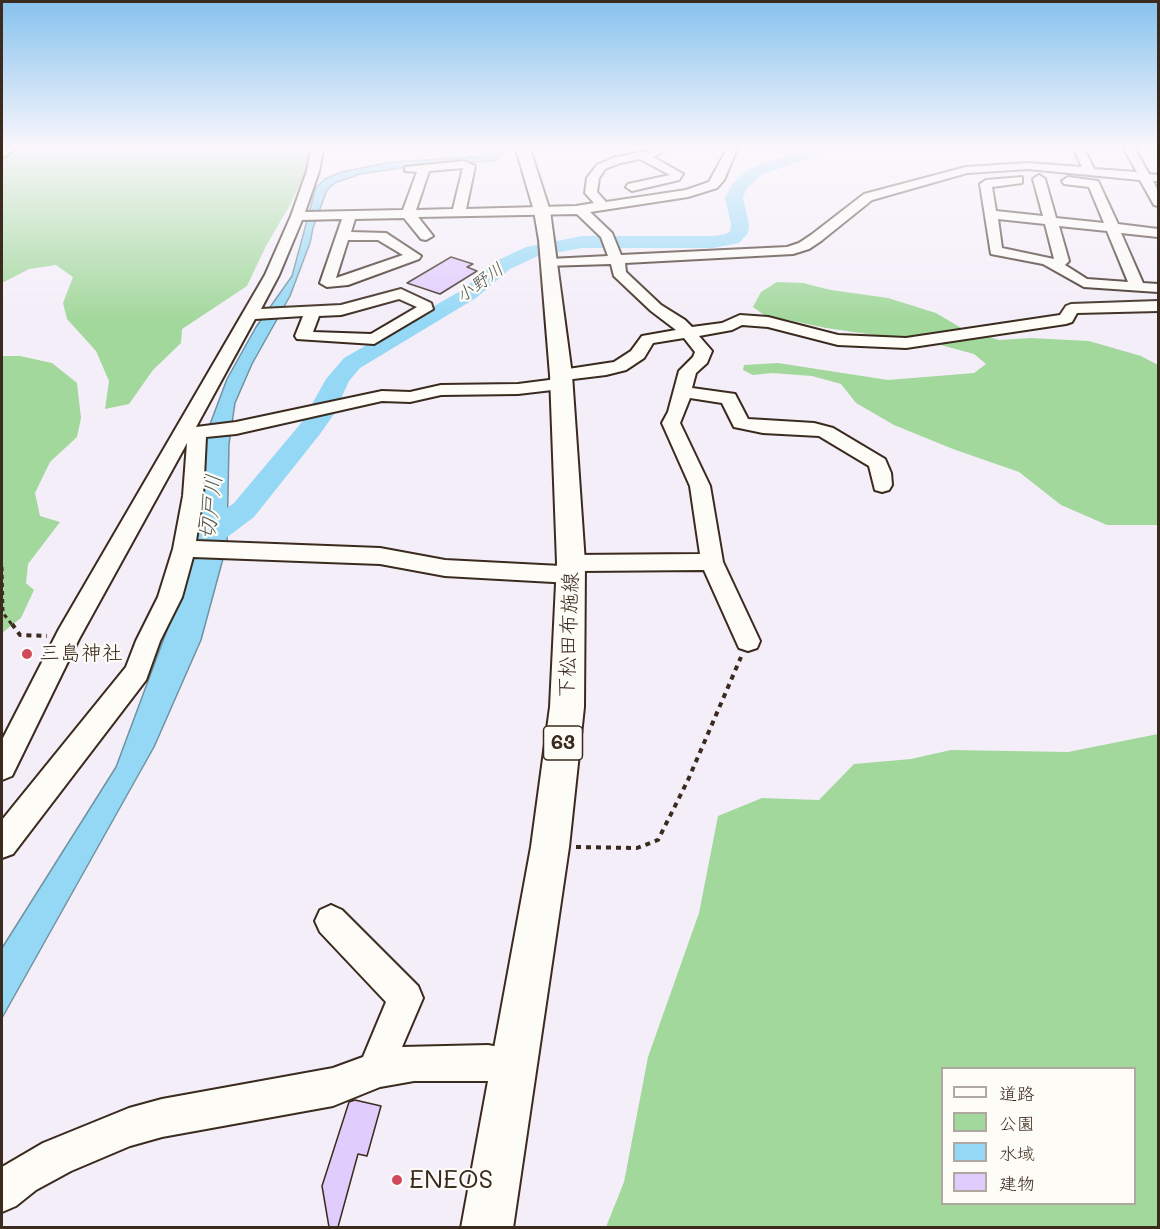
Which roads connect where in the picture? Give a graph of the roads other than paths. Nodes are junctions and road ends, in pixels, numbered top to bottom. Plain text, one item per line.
1 (303, 206) edge
2 (411, 206) edge
3 (460, 206) edge
4 (541, 206) edge
5 (595, 206) edge
6 (856, 206) edge
7 (990, 206) edge
8 (1047, 206) edge
9 (1103, 206) edge
10 (580, 209) junction
11 (542, 211) junction
12 (459, 212) junction
13 (408, 214) junction
14 (991, 214) junction
15 (350, 215) junction
16 (300, 216) junction
17 (1051, 221) junction
18 (1112, 228) junction
19 (1158, 233) edge
20 (343, 236) junction
21 (426, 236) dead end
22 (549, 252) junction
23 (617, 260) junction
24 (1055, 265) junction
25 (1137, 285) junction
26 (1158, 288) edge
27 (1158, 306) edge
28 (312, 313) junction
29 (258, 314) junction
30 (690, 334) junction
31 (561, 379) junction
32 (681, 392) junction
33 (194, 434) junction
34 (882, 485) dead end
35 (184, 549) junction
36 (712, 562) junction
37 (571, 569) junction
38 (748, 641) road end
39 (2, 767) edge
40 (2, 843) edge
41 (331, 921) dead end
42 (515, 1068) junction
43 (380, 1069) junction
44 (2, 1192) edge
45 (487, 1227) edge

1 - 16 street
2 - 13 street
3 - 12 street
4 - 11 main road, 下松田布施線 / 63
5 - 10 street
6 - 23 street
7 - 14 street
8 - 17 street
9 - 18 street
10 - 11 street
10 - 23 street
11 - 12 street
11 - 22 main road, 下松田布施線 / 63
12 - 13 street
13 - 15 street
13 - 21 street
14 - 17 street
14 - 24 street
15 - 16 street
15 - 20 street
16 - 29 street
17 - 18 street
17 - 24 street
18 - 19 street
18 - 25 street
20 - 20 street
22 - 23 street
22 - 31 main road, 下松田布施線 / 63
23 - 30 street
24 - 25 street
25 - 26 street
27 - 30 street
28 - 28 street
28 - 29 street
29 - 33 street
30 - 31 street
30 - 32 street
31 - 33 street
31 - 37 main road, 下松田布施線 / 63
32 - 34 street
32 - 36 street
33 - 35 street
33 - 39 street
35 - 37 street
35 - 40 street
36 - 37 street
36 - 38 street
37 - 42 main road, 下松田布施線 / 63
41 - 43 street
42 - 43 street
42 - 45 main road, 下松田布施線 / 63
43 - 44 street

